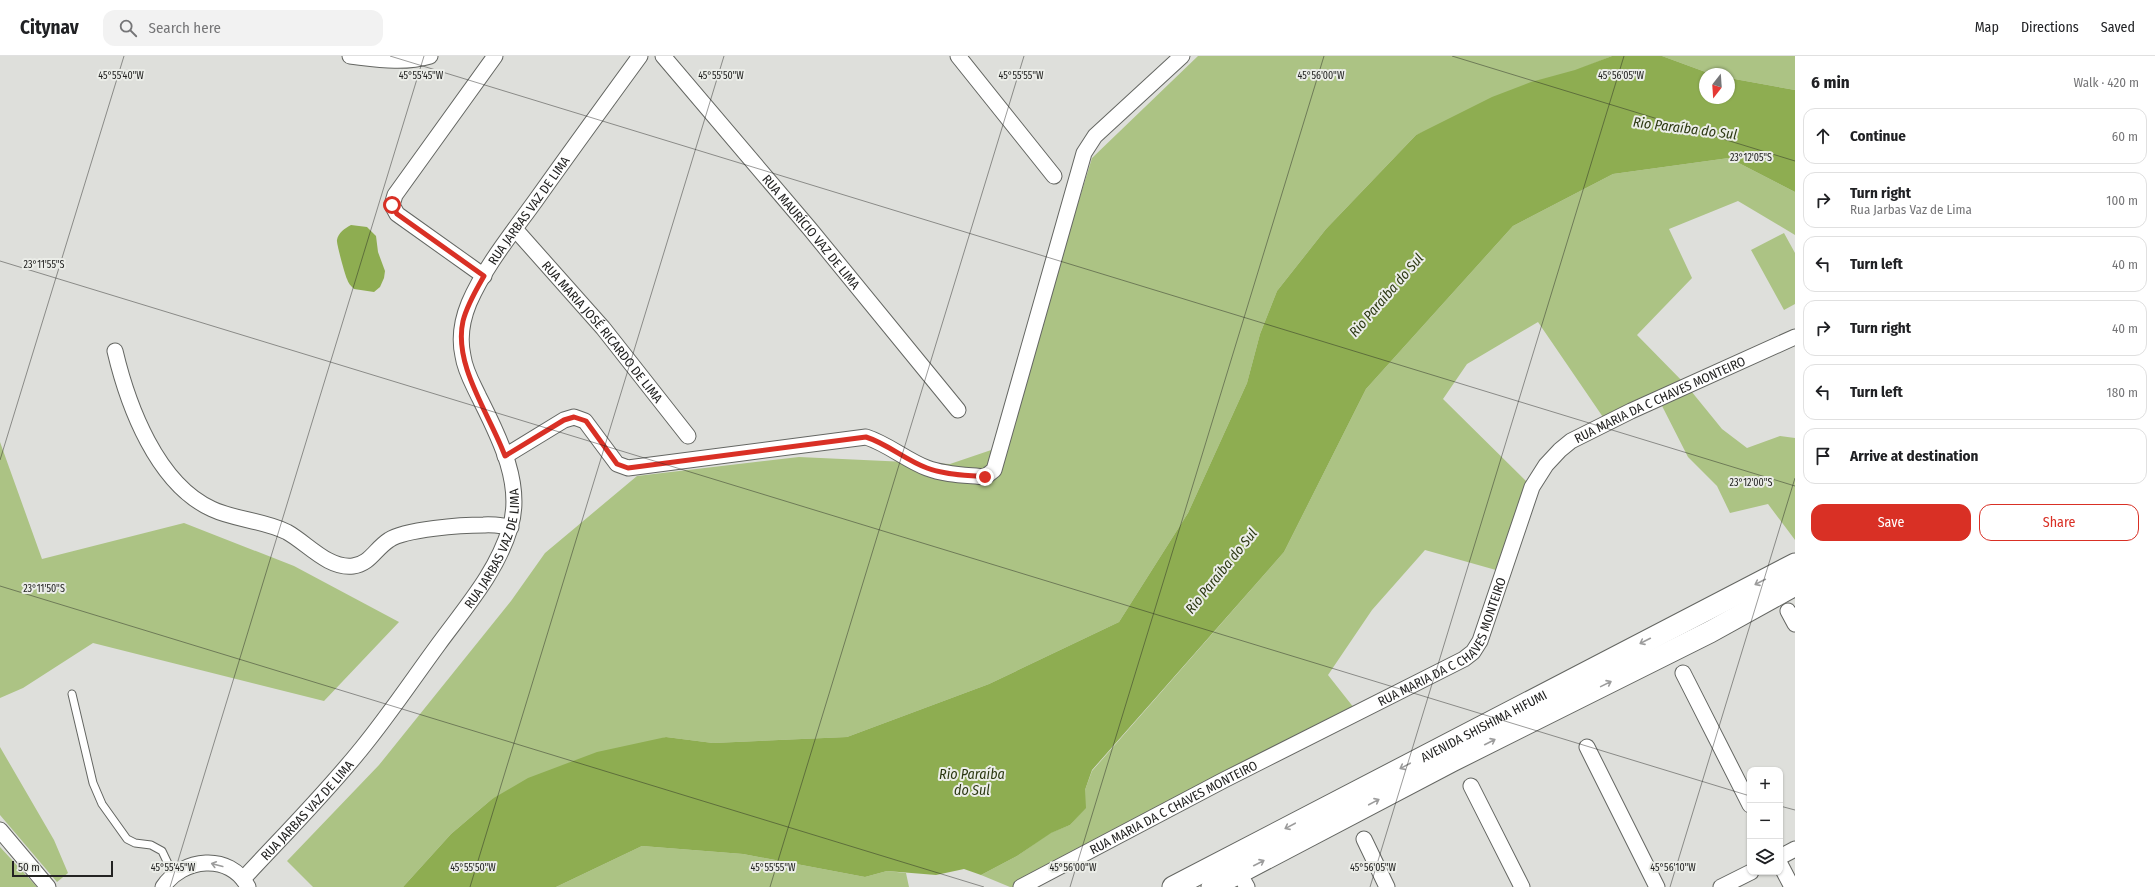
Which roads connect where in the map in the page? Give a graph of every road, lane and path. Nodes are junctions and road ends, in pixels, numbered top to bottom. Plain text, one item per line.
1 (350, 56) edge
2 (430, 56) edge
3 (495, 56) edge
4 (640, 56) edge
5 (663, 56) edge
6 (958, 56) edge
7 (1182, 56) edge
8 (1054, 176) dead end
9 (515, 229) junction
10 (484, 276) junction
11 (1795, 337) edge
12 (115, 351) dead end
13 (958, 410) dead end
14 (688, 436) dead end
15 (505, 456) junction
16 (511, 527) junction
17 (1795, 564) edge
18 (1795, 585) edge
19 (1788, 611) dead end
20 (1795, 624) edge
21 (1683, 673) dead end
22 (72, 694) dead end
23 (1587, 747) dead end
24 (1471, 786) dead end
25 (1749, 803) edge
26 (0, 830) edge
27 (1364, 839) dead end
28 (1795, 849) edge
29 (1783, 855) edge
30 (1783, 870) edge
31 (173, 874) junction
32 (1747, 874) edge
33 (1243, 880) edge
34 (245, 883) edge
35 (48, 887) edge
36 (163, 887) edge
37 (1021, 887) edge
38 (1173, 887) edge
39 (1212, 887) edge
40 (1388, 887) edge
41 (1522, 887) edge
42 (1657, 887) edge
43 (1721, 887) edge
44 (1792, 887) edge

1 - 2 street
3 - 10 street
4 - 9 street, RUA JARBAS VAZ DE LIMA
5 - 13 street, RUA MAURÍCIO VAZ DE LIMA
6 - 8 street
7 - 15 street
9 - 10 street, RUA JARBAS VAZ DE LIMA
9 - 14 street, RUA MARIA JOSÉ RICARDO DE LIMA
10 - 15 street, RUA JARBAS VAZ DE LIMA
11 - 37 street, RUA MARIA DA C CHAVES MONTEIRO
12 - 16 street
15 - 16 street, RUA JARBAS VAZ DE LIMA
16 - 34 street, RUA JARBAS VAZ DE LIMA
17 -> 38 street, AVENIDA SHISHIMA HIFUMI
33 -> 18 street, AVENIDA SHISHIMA HIFUMI
19 - 20 street
21 - 25 street
22 - 31 lane
23 - 42 street
24 - 41 street
26 - 35 street
27 - 40 street
28 - 29 street
30 - 44 street
34 -> 31 street
31 - 36 street
32 - 43 street
33 - 39 street, AVENIDA SHISHIMA HIFUMI

